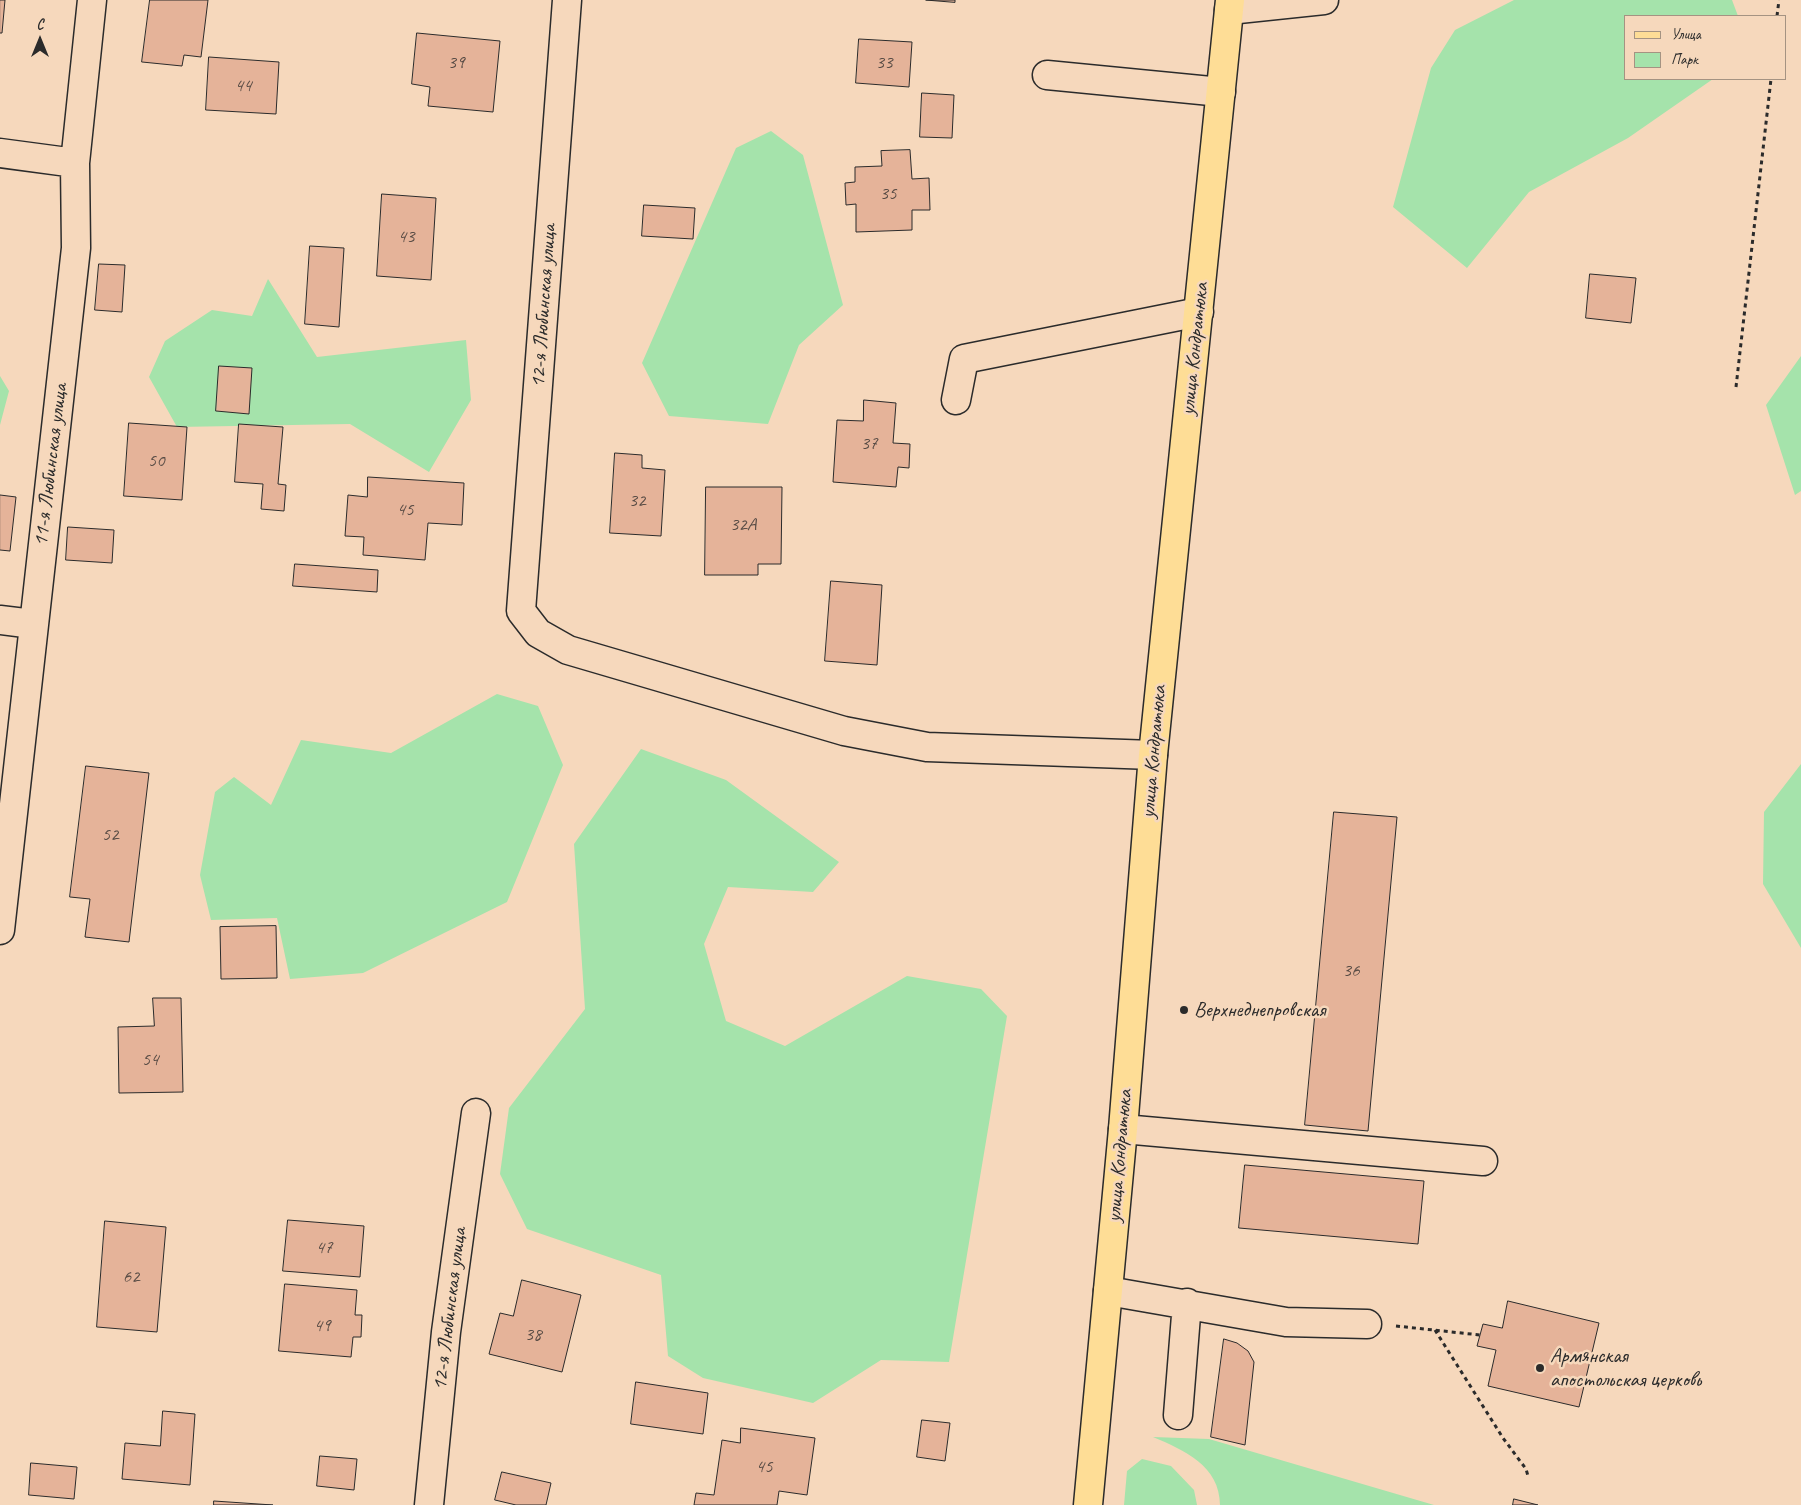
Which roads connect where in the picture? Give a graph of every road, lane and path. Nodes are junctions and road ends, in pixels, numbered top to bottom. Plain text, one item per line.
1 (92, 0) edge
2 (567, 0) edge
3 (1324, 0) edge
4 (1779, 0) edge
5 (1230, 5) edge
6 (1778, 15) edge
7 (1047, 75) dead end
8 (1770, 80) edge
9 (1221, 92) junction
10 (0, 153) edge
11 (75, 163) junction
12 (1199, 312) junction
13 (1736, 387) dead end
14 (956, 400) dead end
15 (0, 620) edge
16 (33, 624) junction
17 (1153, 755) junction
18 (0, 930) edge
19 (476, 1112) dead end
20 (1123, 1128) junction
21 (1483, 1161) dead end
22 (1108, 1291) junction
23 (1187, 1304) junction
24 (1367, 1324) joint
25 (1434, 1330) junction
26 (1480, 1335) dead end
27 (1178, 1415) dead end
28 (1528, 1476) dead end
29 (429, 1505) edge
30 (1088, 1505) edge

1 - 11 street, 11-я Любинская улица
2 - 17 street, 12-я Любинская улица
3 - 5 street
4 - 6 path
5 - 9 main road, улица Кондратюка
7 - 9 street
8 - 13 path
9 - 12 main road, улица Кондратюка
10 - 11 street
11 - 16 street, 11-я Любинская улица
12 - 14 street
12 - 17 main road, улица Кондратюка
15 - 16 street
16 - 18 street, 11-я Любинская улица
17 - 20 main road, улица Кондратюка
19 - 29 street, 12-я Любинская улица
20 - 21 street
20 - 22 main road, улица Кондратюка
22 - 23 street
22 - 30 main road, улица Кондратюка
23 - 24 street
23 - 27 street
24 - 25 path
25 - 26 path
25 - 28 path

